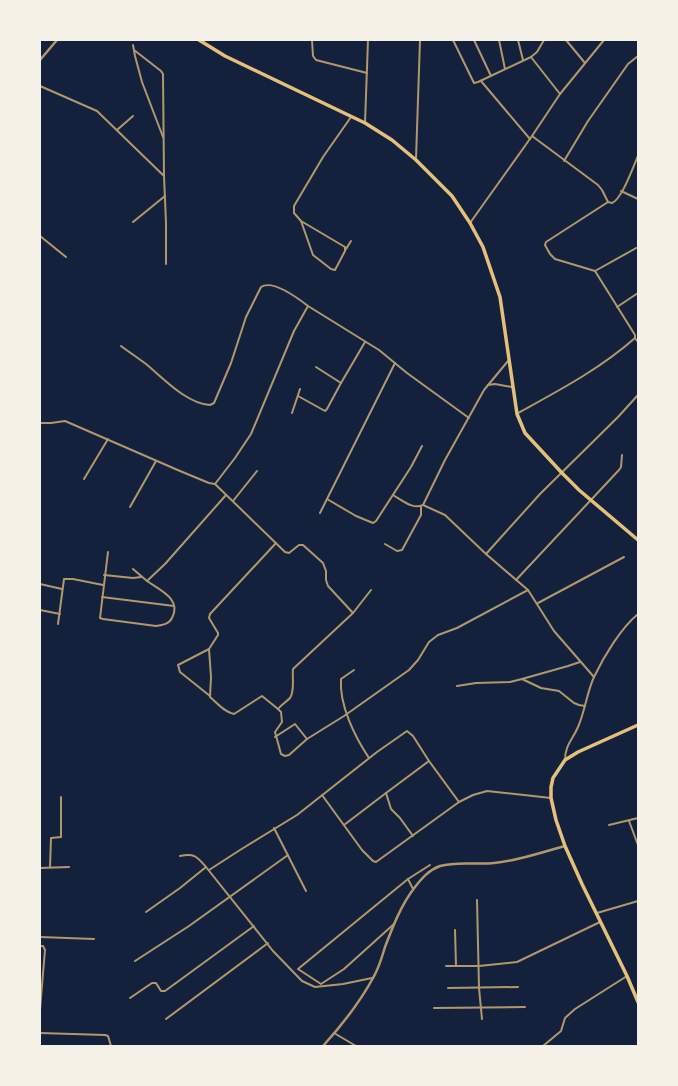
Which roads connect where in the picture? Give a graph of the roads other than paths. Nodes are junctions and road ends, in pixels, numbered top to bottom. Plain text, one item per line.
1 (57, 40) edge
2 (199, 40) edge
3 (312, 40) edge
4 (368, 40) edge
5 (420, 40) edge
6 (453, 40) edge
7 (474, 40) edge
8 (499, 40) edge
9 (518, 40) edge
10 (544, 40) edge
11 (566, 40) edge
12 (604, 40) edge
13 (205, 42) edge
14 (133, 45) dead end
15 (134, 50) junction
16 (638, 56) edge
17 (531, 57) junction
18 (40, 60) edge
19 (523, 60) junction
20 (586, 63) junction
21 (505, 69) junction
22 (367, 73) junction
23 (491, 76) junction
24 (481, 80) junction
25 (40, 86) edge
26 (560, 94) junction
27 (133, 116) dead end
28 (351, 117) junction
29 (365, 123) junction
30 (117, 130) junction
31 (532, 136) junction
32 (163, 138) junction
33 (530, 139) junction
34 (638, 156) edge
35 (416, 160) junction
36 (564, 160) junction
37 (164, 176) junction
38 (621, 191) junction
39 (165, 196) junction
40 (638, 199) edge
41 (608, 202) junction
42 (301, 221) junction
43 (133, 222) dead end
44 (470, 223) junction
45 (40, 236) edge
46 (351, 241) dead end
47 (638, 247) edge
48 (346, 249) junction
49 (66, 257) dead end
50 (166, 264) dead end
51 (594, 271) junction
52 (638, 293) edge
53 (308, 306) junction
54 (617, 307) junction
55 (635, 338) junction
56 (365, 342) junction
57 (638, 342) edge
58 (120, 346) dead end
59 (508, 361) junction
60 (395, 363) junction
61 (316, 367) dead end
62 (341, 383) junction
63 (488, 385) junction
64 (512, 387) junction
65 (300, 389) dead end
66 (638, 395) edge
67 (298, 396) junction
68 (292, 413) dead end
69 (517, 414) junction
70 (469, 418) junction
71 (40, 423) edge
72 (108, 439) junction
73 (422, 446) dead end
74 (622, 455) dead end
75 (156, 461) junction
76 (257, 471) dead end
77 (562, 473) junction
78 (84, 479) dead end
79 (215, 484) junction
80 (226, 495) junction
81 (393, 496) junction
82 (327, 499) junction
83 (233, 501) junction
84 (591, 501) junction
85 (422, 506) junction
86 (130, 507) dead end
87 (320, 513) dead end
88 (638, 540) edge
89 (276, 543) junction
90 (385, 544) dead end
91 (108, 552) dead end
92 (486, 554) junction
93 (624, 557) dead end
94 (133, 570) dead end
95 (104, 575) junction
96 (141, 576) junction
97 (516, 580) junction
98 (147, 581) junction
99 (40, 584) edge
100 (103, 585) junction
101 (63, 589) junction
102 (371, 590) dead end
103 (528, 590) junction
104 (102, 597) junction
105 (538, 603) junction
106 (175, 606) junction
107 (40, 610) edge
108 (353, 613) junction
109 (60, 614) junction
110 (638, 614) edge
111 (58, 624) dead end
112 (209, 649) junction
113 (580, 662) junction
114 (354, 670) dead end
115 (594, 677) junction
116 (522, 679) junction
117 (457, 686) dead end
118 (210, 697) junction
119 (585, 706) junction
120 (278, 709) junction
121 (347, 713) junction
122 (638, 725) edge
123 (275, 737) junction
124 (307, 739) junction
125 (369, 758) junction
126 (565, 760) junction
127 (429, 761) junction
128 (386, 793) junction
129 (322, 796) junction
130 (61, 797) dead end
131 (551, 798) junction
132 (459, 802) junction
133 (638, 818) edge
134 (629, 821) junction
135 (344, 825) junction
136 (609, 825) dead end
137 (274, 828) junction
138 (413, 836) junction
139 (638, 845) edge
140 (565, 846) junction
141 (288, 855) junction
142 (180, 856) dead end
143 (430, 865) dead end
144 (50, 867) junction
145 (69, 867) dead end
146 (206, 867) junction
147 (40, 868) edge
148 (209, 870) junction
149 (408, 879) junction
150 (40, 887) edge
151 (413, 889) junction
152 (40, 890) edge
153 (306, 891) dead end
154 (231, 897) junction
155 (477, 900) dead end
156 (638, 901) edge
157 (146, 912) dead end
158 (597, 913) junction
159 (601, 922) junction
160 (394, 924) junction
161 (254, 926) junction
162 (455, 930) dead end
163 (40, 937) edge
164 (94, 939) dead end
165 (268, 944) junction
166 (40, 946) edge
167 (135, 961) dead end
168 (446, 966) dead end
169 (456, 966) junction
170 (479, 966) junction
171 (627, 976) junction
172 (374, 978) junction
173 (322, 984) junction
174 (315, 987) junction
175 (518, 987) dead end
176 (448, 988) dead end
177 (480, 988) junction
178 (130, 998) dead end
179 (40, 1000) edge
180 (638, 1002) edge
181 (525, 1007) dead end
182 (434, 1008) dead end
183 (480, 1008) junction
184 (40, 1009) edge
185 (166, 1019) dead end
186 (482, 1019) dead end
187 (40, 1033) edge
188 (334, 1034) junction
189 (111, 1046) edge
190 (323, 1046) edge
191 (356, 1046) edge
192 (543, 1046) edge

1 - 18 street
2 - 13 highway
3 - 22 street
4 - 22 street
5 - 35 street
6 - 24 street
7 - 23 street
8 - 21 street
9 - 19 street
10 - 17 street
11 - 20 street
12 - 20 street
13 - 28 highway
14 - 15 street
15 - 32 street
15 - 32 street
16 - 36 street
17 - 19 street
17 - 26 street
19 - 21 street
20 - 26 street
21 - 23 street
22 - 29 street
23 - 24 street
24 - 33 street
25 - 30 street
26 - 31 street
27 - 30 street
28 - 29 highway
28 - 42 street
29 - 35 highway
30 - 37 street
31 - 33 street
31 - 36 street
32 - 37 street
33 - 44 street
34 - 38 street
35 - 44 highway
36 - 41 street
37 - 39 street
38 - 40 street
38 - 41 street
39 - 43 street
39 - 50 street
41 - 51 street
42 - 48 street
42 - 48 street
44 - 59 highway
45 - 49 street
46 - 48 street
47 - 51 street
51 - 54 street
52 - 54 street
53 - 56 street
53 - 58 street
53 - 79 street
54 - 55 street
55 - 57 street
55 - 69 street
56 - 60 street
56 - 62 street
59 - 63 street
59 - 64 highway
60 - 70 street
60 - 82 street
61 - 62 street
62 - 67 street
63 - 64 street
63 - 70 street
64 - 69 highway
65 - 67 street
66 - 77 street
67 - 68 street
69 - 77 highway
70 - 85 street
71 - 72 street
72 - 75 street
72 - 78 street
73 - 81 street
74 - 84 street
75 - 79 street
75 - 86 street
76 - 83 street
77 - 84 highway
77 - 92 street
79 - 80 street
80 - 83 street
80 - 98 street
81 - 82 street
81 - 85 street
82 - 87 street
83 - 89 street
84 - 88 highway
84 - 97 street
85 - 90 street
85 - 92 street
89 - 108 street
89 - 112 street
91 - 95 street
92 - 97 street
93 - 105 street
94 - 96 street
95 - 96 street
95 - 100 street
96 - 98 street
97 - 103 street
98 - 106 street
99 - 101 street
100 - 101 street
100 - 104 street
101 - 109 street
102 - 108 street
103 - 105 street
103 - 121 street
104 - 106 street
104 - 106 street
105 - 113 street
107 - 109 street
108 - 120 street
109 - 111 street
110 - 115 street
112 - 118 street
112 - 118 street
113 - 115 street
113 - 116 street
114 - 121 street
115 - 119 street
116 - 117 street
116 - 119 street
118 - 120 street
119 - 126 street
120 - 123 street
121 - 124 street
121 - 125 street
122 - 126 highway
123 - 124 street
123 - 124 street
125 - 127 street
125 - 129 street
126 - 131 highway
127 - 128 street
127 - 132 street
128 - 135 street
128 - 138 street
129 - 135 street
129 - 137 street
130 - 144 street
131 - 132 street
131 - 140 highway
132 - 138 street
133 - 134 street
134 - 136 street
134 - 139 street
135 - 138 street
137 - 141 street
137 - 148 street
140 - 151 street
140 - 158 highway
141 - 153 street
141 - 154 street
142 - 146 street
143 - 149 street
144 - 145 street
144 - 147 street
146 - 148 street
146 - 157 street
148 - 154 street
149 - 151 street
149 - 173 street
150 - 152 street
151 - 160 street
154 - 161 street
154 - 167 street
155 - 170 street
156 - 158 street
158 - 159 highway
159 - 170 street
159 - 171 highway
160 - 172 street
160 - 173 street
161 - 165 street
161 - 178 street
162 - 169 street
163 - 164 street
165 - 174 street
165 - 185 street
166 - 179 street
168 - 169 street
169 - 170 street
170 - 177 street
171 - 180 highway
171 - 192 street
172 - 174 street
172 - 188 street
173 - 174 street
175 - 177 street
176 - 177 street
177 - 183 street
179 - 184 street
181 - 183 street
182 - 183 street
183 - 186 street
187 - 189 street
188 - 190 street
188 - 191 street

